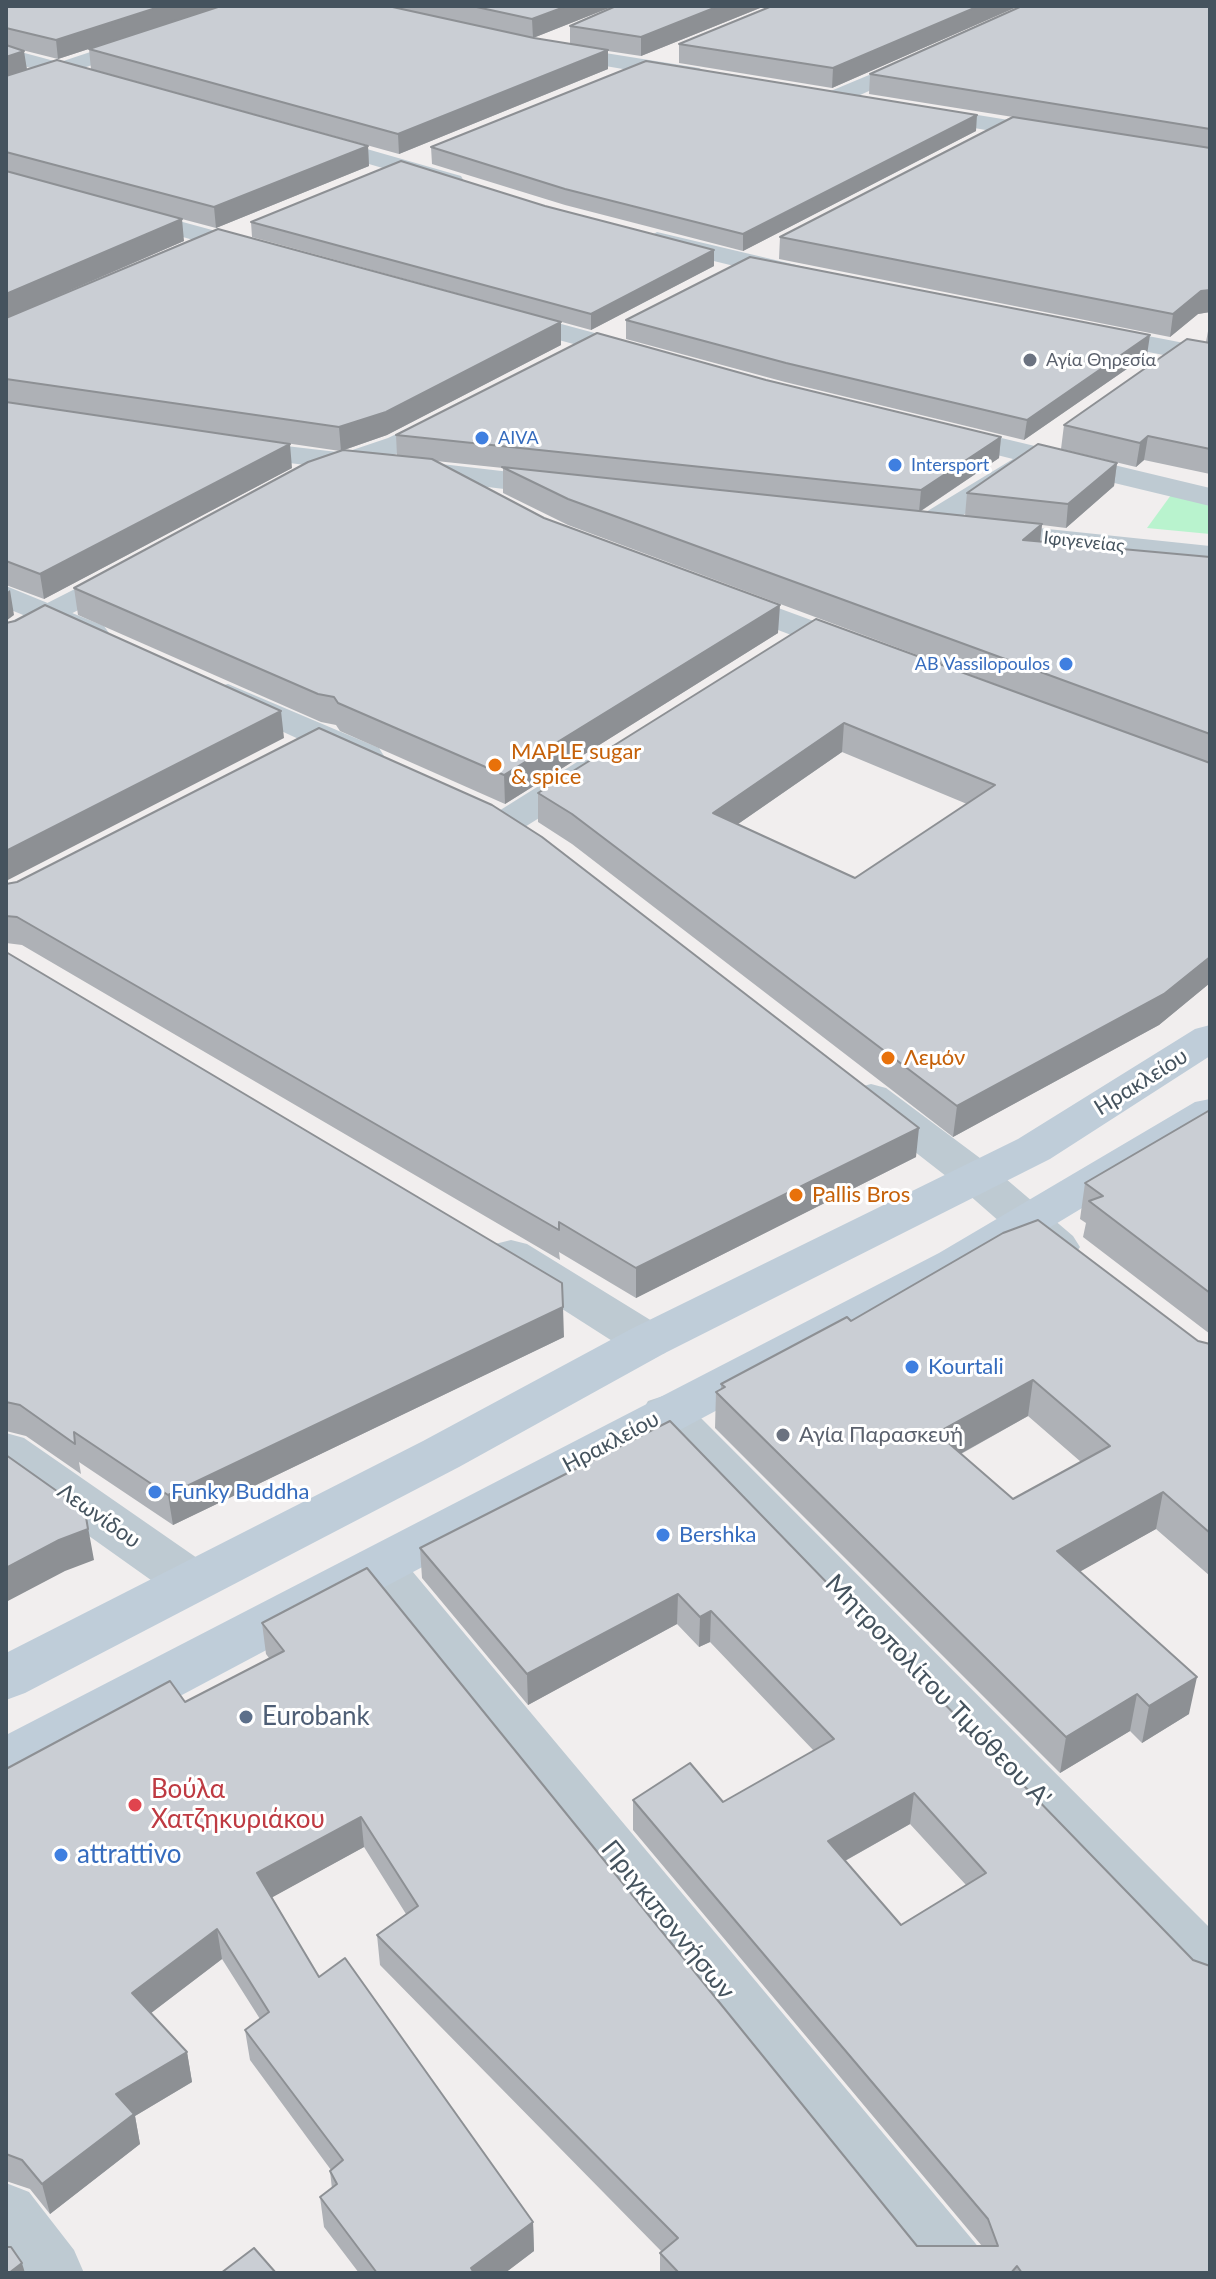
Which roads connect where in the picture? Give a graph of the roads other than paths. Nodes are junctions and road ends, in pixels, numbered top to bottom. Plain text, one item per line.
1 (249, 6) edge
2 (574, 32) dead end
3 (685, 47) edge
4 (946, 49) edge
5 (6, 54) edge
6 (640, 65) junction
7 (60, 69) junction
8 (715, 77) edge
9 (598, 82) edge
10 (120, 86) edge
11 (6, 87) edge
12 (804, 93) edge
13 (834, 98) junction
14 (1007, 127) junction
15 (283, 132) edge
16 (1085, 140) edge
17 (966, 149) edge
18 (430, 154) edge
19 (402, 165) junction
20 (6, 181) edge
21 (360, 183) edge
22 (478, 189) edge
23 (262, 222) edge
24 (629, 233) edge
25 (219, 239) junction
26 (790, 242) edge
27 (184, 253) edge
28 (294, 259) edge
29 (749, 264) junction
30 (721, 278) edge
31 (825, 279) edge
32 (474, 308) edge
33 (1210, 322) edge
34 (623, 327) dead end
35 (1070, 329) edge
36 (594, 341) junction
37 (1177, 350) junction
38 (566, 356) edge
39 (1210, 356) edge
40 (670, 362) edge
41 (1145, 375) edge
42 (468, 407) edge
43 (912, 425) edge
44 (1058, 437) dead end
45 (206, 444) edge
46 (1033, 454) junction
47 (339, 463) junction
48 (443, 475) junction
49 (285, 486) edge
50 (599, 491) edge
51 (1210, 497) edge
52 (518, 515) edge
53 (896, 522) edge
54 (927, 525) junction
55 (1210, 556) edge
56 (151, 559) edge
57 (690, 586) edge
58 (6, 596) edge
59 (49, 614) junction
60 (810, 631) junction
61 (6, 637) edge
62 (121, 646) edge
63 (770, 656) edge
64 (884, 658) edge
65 (193, 678) edge
66 (322, 736) junction
67 (612, 755) edge
68 (281, 757) edge
69 (394, 769) edge
70 (545, 846) edge
71 (1210, 1038) edge
72 (841, 1074) edge
73 (1210, 1112) edge
74 (976, 1177) junction
75 (1028, 1223) junction
76 (477, 1235) edge
77 (1097, 1278) edge
78 (648, 1341) junction
79 (666, 1413) junction
80 (6, 1451) edge
81 (378, 1567) junction
82 (191, 1581) junction
83 (6, 1678) edge
84 (6, 1762) edge
85 (1210, 1969) edge
86 (6, 2214) edge
87 (50, 2273) edge
88 (957, 2273) edge

1 - 7 street
2 - 6 street
3 - 6 street
4 - 13 street
5 - 7 street
6 - 8 street
6 - 9 street
7 - 10 street
7 - 11 street
12 - 13 street
13 - 14 street
14 - 16 street
14 - 17 street
15 - 19 street
18 - 19 street
19 - 21 street
19 - 22 street
20 - 25 street
23 - 25 street
24 - 29 street
25 - 27 street
25 - 28 street
26 - 29 street
29 - 30 street
29 - 31 street
32 - 36 street
33 - 37 street
34 - 36 street
35 - 37 street
36 - 38 street
36 - 40 street
37 - 39 street
37 - 41 street
42 - 47 street
43 - 46 street
44 - 46 street
45 - 47 street
46 - 51 street
46 - 54 street
47 - 48 street
47 - 49 street
48 - 50 street
48 - 52 street
53 - 54 street, Ιφιγενείας
54 - 55 street, Ιφιγενείας
56 - 59 street
57 - 60 street
58 - 59 street
59 - 61 street
59 - 62 street
60 - 63 street
60 - 64 street
65 - 66 street
66 - 68 street
66 - 69 street
67 - 70 street
71 - 74 main road, Ηρακλείου
72 - 74 street
73 - 75 main road, Ηρακλείου
74 - 75 street
74 - 78 main road, Ηρακλείου
75 - 77 street
75 - 79 main road, Ηρακλείου
76 - 78 street
78 - 82 main road, Ηρακλείου
79 - 81 main road, Ηρακλείου
79 - 85 street, Μητροπολίτου Τιμόθεου Α'
80 - 82 street, Λεωνίδου
81 - 84 main road, Ηρακλείου
81 - 88 street, Πριγκιποννήσων
82 - 83 main road, Ηρακλείου
86 - 87 street

